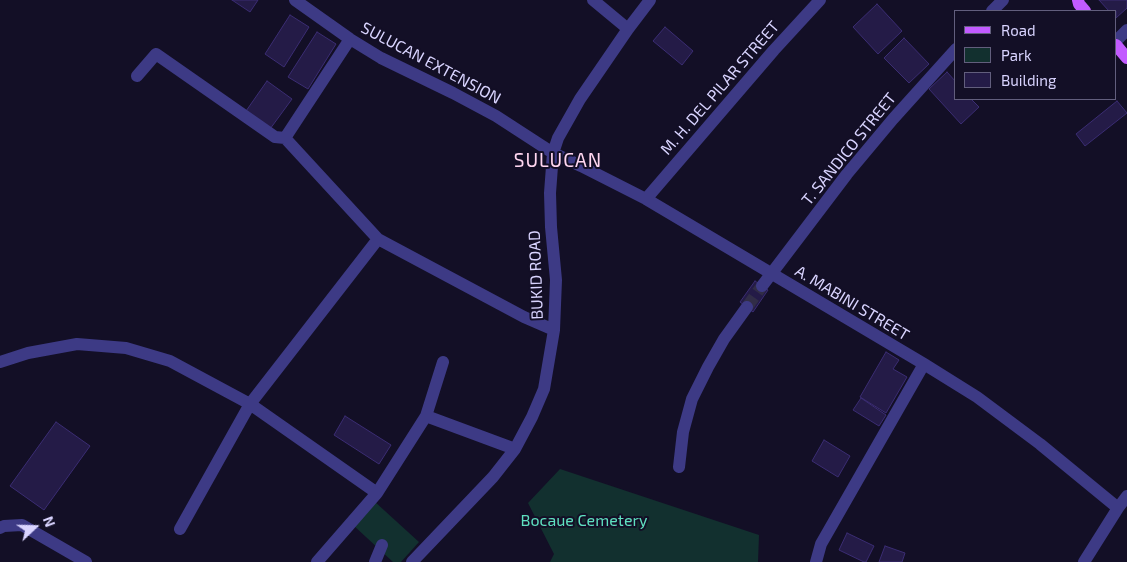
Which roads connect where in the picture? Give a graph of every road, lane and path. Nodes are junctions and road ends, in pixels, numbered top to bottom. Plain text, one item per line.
1 (296, 0) edge
2 (593, 0) edge
3 (650, 0) edge
4 (820, 0) edge
5 (1003, 0) edge
6 (993, 10) edge
7 (628, 29) junction
8 (1127, 30) edge
9 (350, 39) junction
10 (1117, 40) edge
11 (1117, 46) edge
12 (954, 51) edge
13 (1127, 58) edge
14 (137, 76) dead end
15 (286, 138) junction
16 (553, 153) junction
17 (646, 199) junction
18 (378, 239) junction
19 (771, 273) junction
20 (762, 286) tunnel mouth
21 (747, 307) tunnel mouth
22 (554, 330) junction
23 (0, 362) edge
24 (443, 362) dead end
25 (924, 364) junction
26 (250, 404) junction
27 (426, 416) junction
28 (514, 449) junction
29 (679, 467) dead end
30 (376, 493) junction
31 (1127, 496) edge
32 (1118, 508) junction
33 (0, 528) edge
34 (180, 529) dead end
35 (382, 546) dead end
36 (86, 562) edge
37 (317, 562) edge
38 (374, 562) edge
39 (412, 562) edge
40 (816, 562) edge
41 (1084, 562) edge

1 - 9 street, SULUCAN EXTENSION
2 - 7 street
3 - 7 street, BUKID ROAD
4 - 17 street, M. H. DEL PILAR STREET
5 - 6 street
7 - 16 street, BUKID ROAD
8 - 10 street
9 - 15 street
9 - 16 street, SULUCAN EXTENSION
11 - 13 main road
12 - 19 street, T. SANDICO STREET
14 - 15 street
15 - 18 street
16 - 17 street, A. MABINI STREET
16 - 22 street, BUKID ROAD
17 - 19 street, A. MABINI STREET
18 - 22 street
18 - 26 street
19 - 20 street, T. SANDICO STREET
19 - 25 street, A. MABINI STREET
21 - 29 street
22 - 28 street, BUKID ROAD
23 - 26 street
24 - 27 street
25 - 32 street, A. MABINI STREET
25 - 40 street
26 - 30 street
26 - 34 street
27 - 28 street
27 - 30 street
28 - 39 street, BUKID ROAD
30 - 37 street
31 - 32 street
32 - 41 street
33 - 36 street
35 - 38 street

